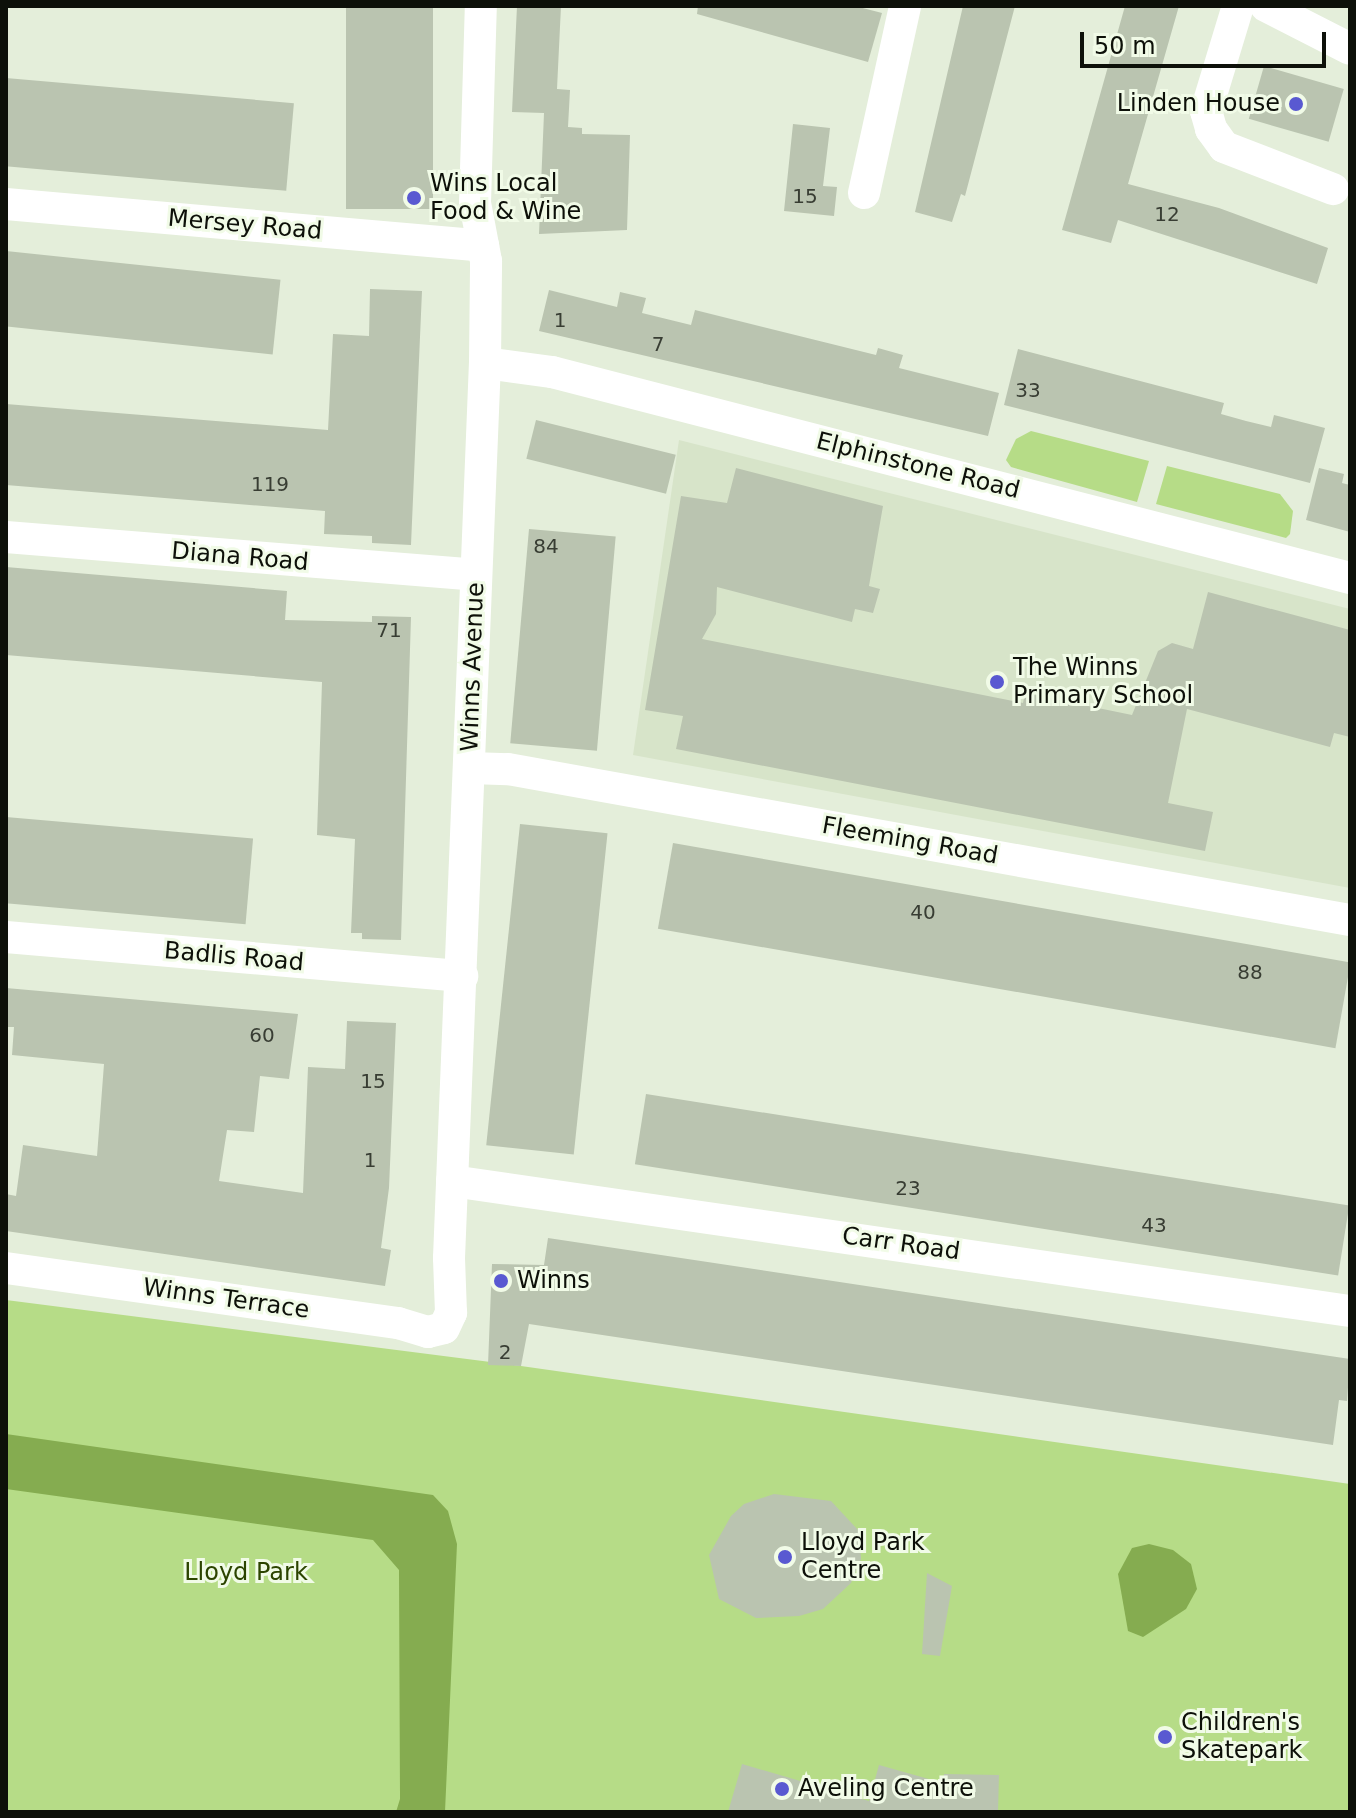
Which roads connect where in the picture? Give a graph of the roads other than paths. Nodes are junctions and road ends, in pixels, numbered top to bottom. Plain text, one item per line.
1 (481, 6) edge
2 (905, 6) edge
3 (1238, 6) edge
4 (1266, 6) edge
5 (1350, 49) edge
6 (1333, 189) dead end
7 (864, 193) dead end
8 (6, 204) edge
9 (483, 246) junction
10 (485, 363) junction
11 (6, 537) edge
12 (475, 575) junction
13 (1350, 578) edge
14 (470, 768) junction
15 (1350, 920) edge
16 (6, 937) edge
17 (462, 976) junction
18 (452, 1181) junction
19 (6, 1268) edge
20 (1350, 1311) edge
21 (444, 1328) joint

1 - 9 street, Winns Avenue
2 - 7 street
3 - 6 street
4 - 5 street
8 - 9 street, Mersey Road
9 - 10 street, Winns Avenue
10 - 12 street, Winns Avenue
10 - 13 street, Elphinstone Road
11 - 12 street, Diana Road
12 - 14 street, Winns Avenue
14 - 15 street, Fleeming Road
14 - 17 street, Winns Avenue
16 - 17 street, Badlis Road
17 - 18 street, Winns Avenue
18 - 20 street, Carr Road
18 - 21 street, Winns Avenue
19 - 21 street, Winns Terrace

